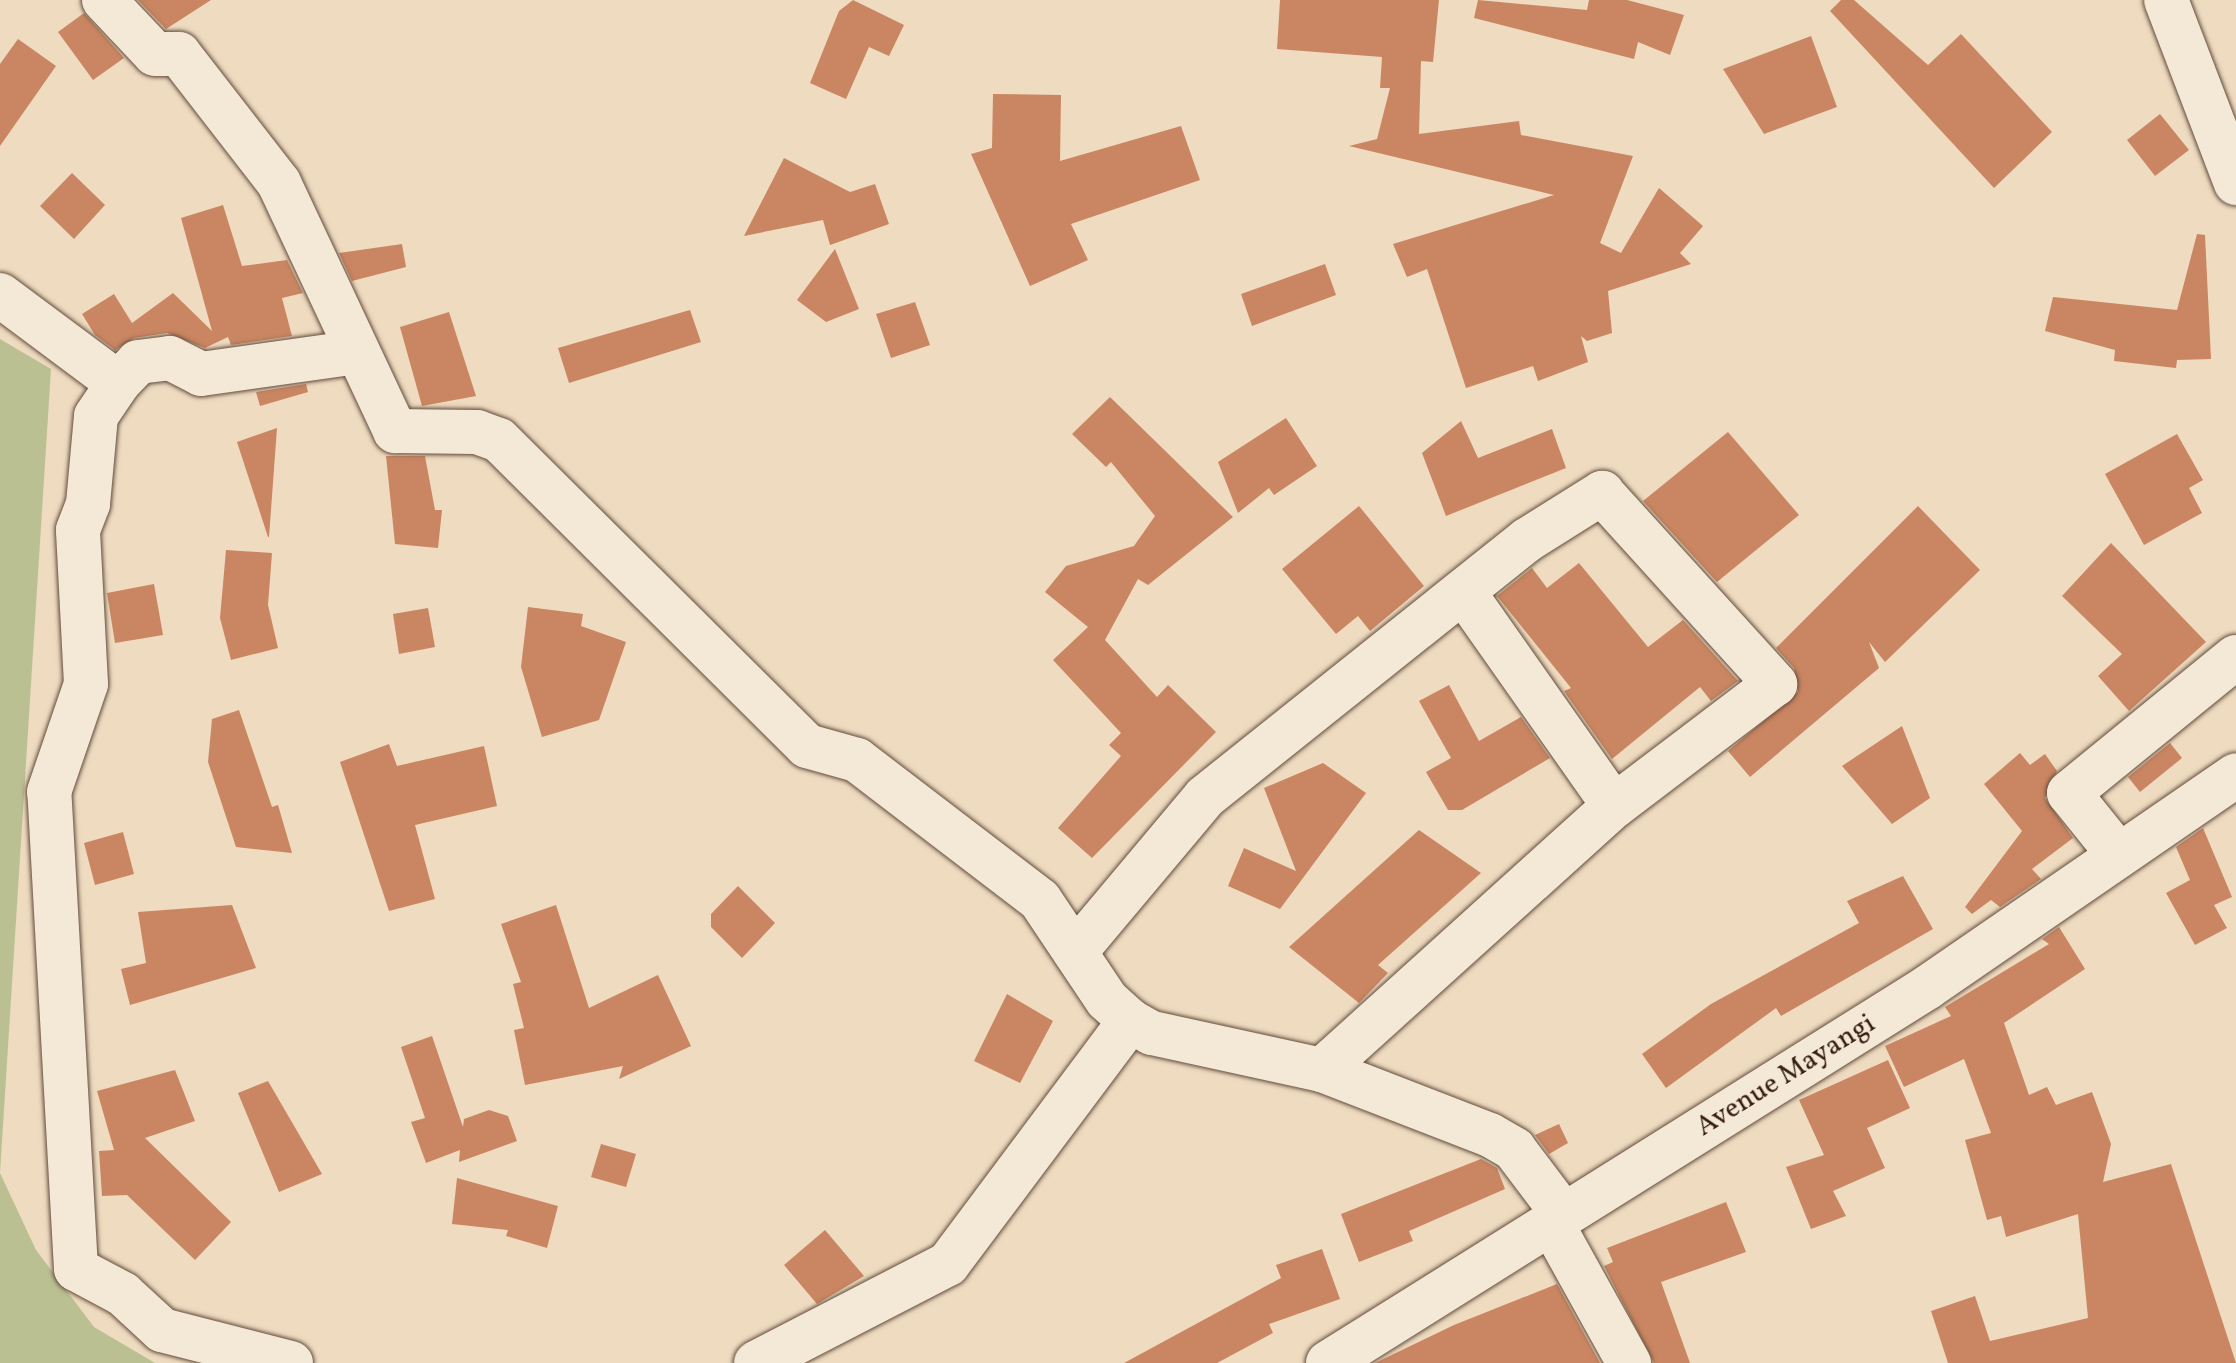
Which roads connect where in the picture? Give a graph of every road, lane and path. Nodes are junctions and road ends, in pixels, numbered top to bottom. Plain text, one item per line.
1 (104, 0) edge
2 (2166, 0) edge
3 (2236, 183) edge
4 (0, 295) edge
5 (357, 352) junction
6 (118, 383) junction
7 (1465, 594) junction
8 (2236, 657) edge
9 (2236, 775) edge
10 (1614, 806) junction
11 (2118, 854) junction
12 (1075, 952) junction
13 (1130, 1021) junction
14 (1322, 1070) junction
15 (1558, 1220) junction
16 (291, 1363) edge
17 (756, 1363) edge
18 (1328, 1363) edge
19 (1629, 1363) edge

1 - 5 street
2 - 3 street
4 - 6 street
5 - 6 street
5 - 12 street
6 - 16 street
7 - 10 street
7 - 10 street
7 - 12 street
8 - 11 street
9 - 11 street, Avenue Mayangi
10 - 14 street
11 - 15 street, Avenue Mayangi
12 - 13 street
13 - 14 street
13 - 17 street
14 - 15 street
15 - 18 street, Avenue Mayangi
15 - 19 street

